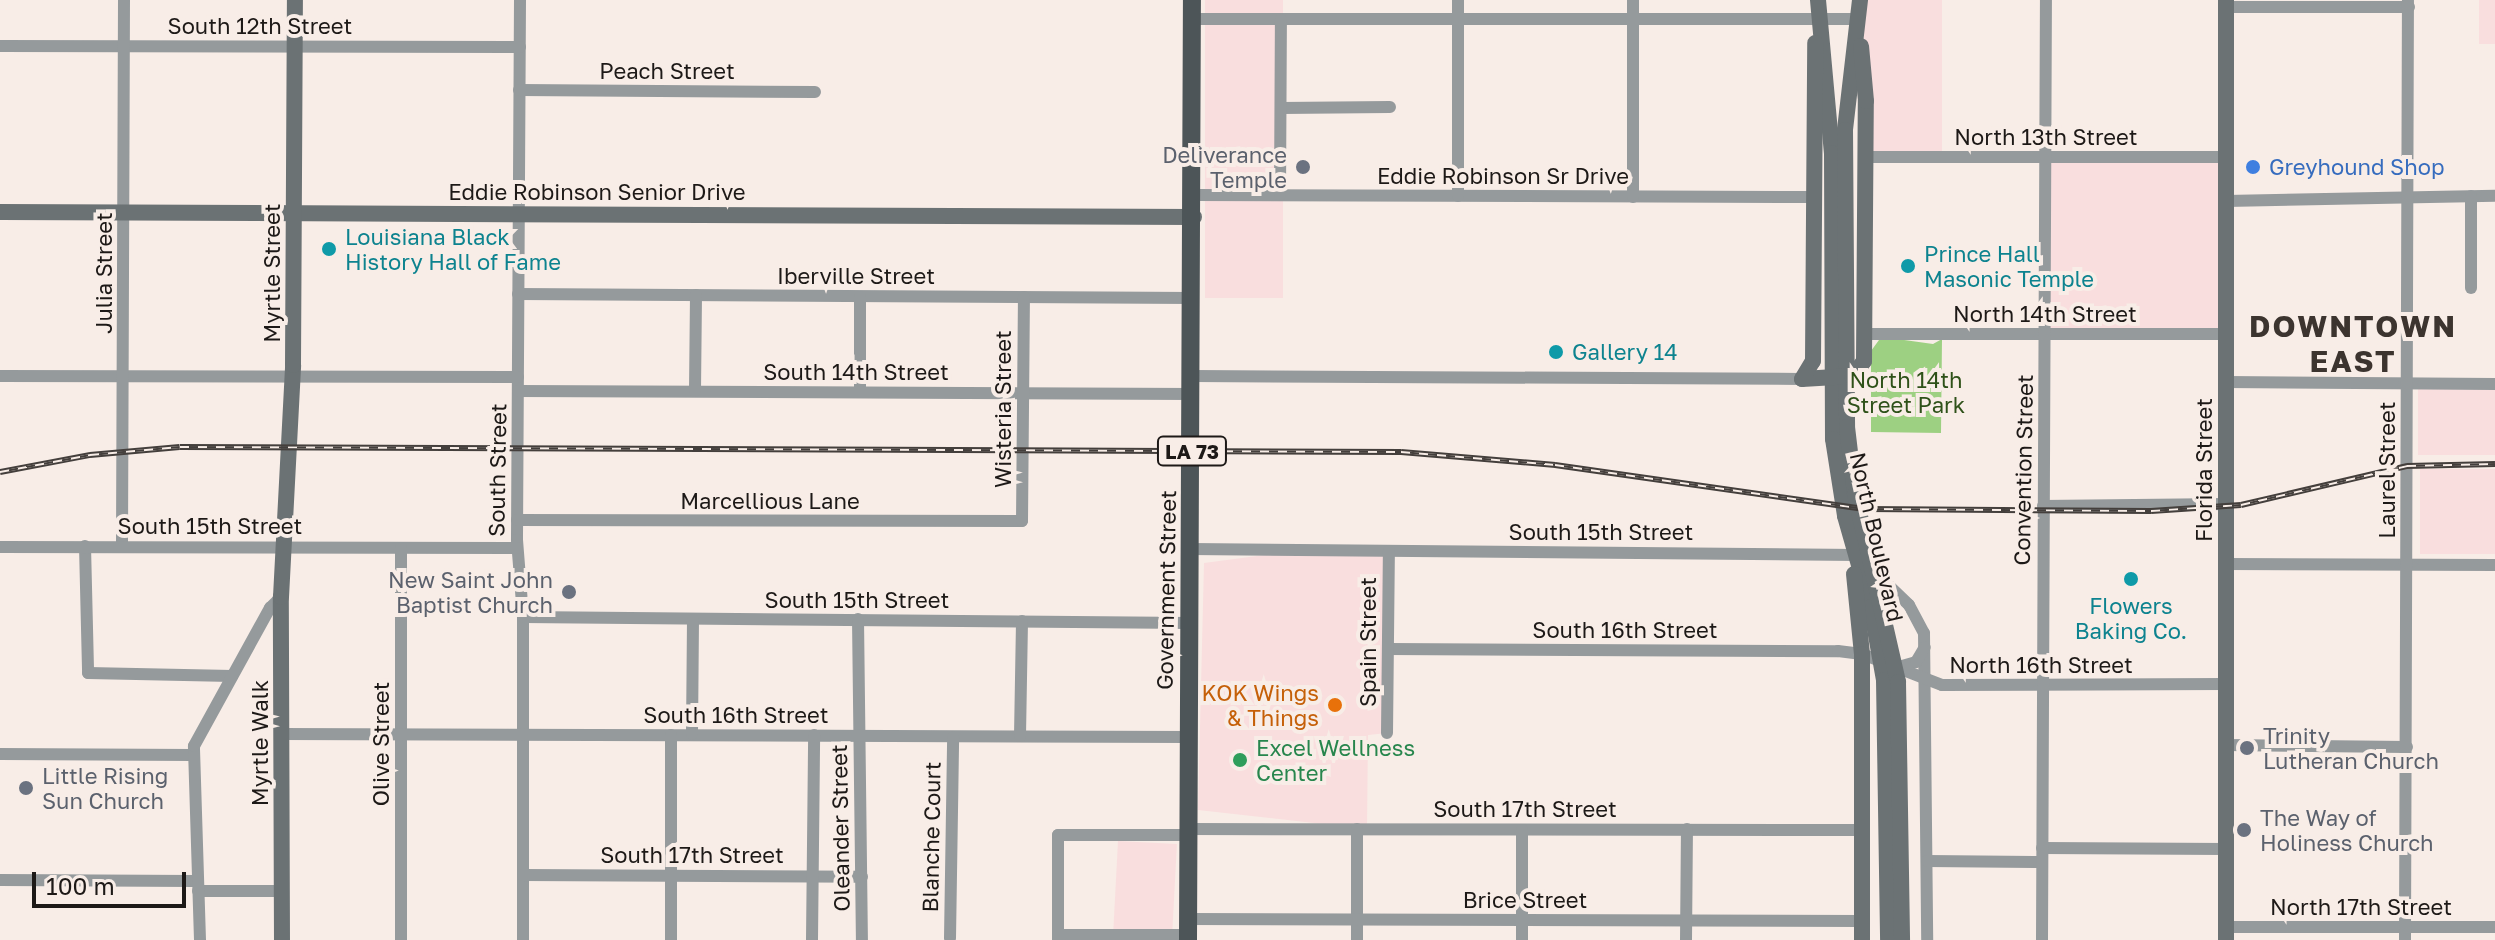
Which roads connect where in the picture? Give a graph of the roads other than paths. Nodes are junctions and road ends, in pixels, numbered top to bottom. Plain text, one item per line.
1 (124, 0) edge
2 (295, 0) edge
3 (520, 0) edge
4 (1458, 0) edge
5 (1633, 0) edge
6 (1818, 0) edge
7 (1860, 0) edge
8 (2046, 0) edge
9 (2408, 3) edge
10 (2226, 4) edge
11 (1192, 9) edge
12 (1633, 18) junction
13 (1818, 18) junction
14 (1458, 19) junction
15 (1859, 19) junction
16 (1281, 20) junction
17 (0, 46) edge
18 (124, 46) junction
19 (295, 46) junction
20 (520, 47) junction
21 (519, 90) junction
22 (815, 92) dead end
23 (1390, 107) dead end
24 (1281, 108) junction
25 (1838, 131) junction
26 (1865, 157) junction
27 (2226, 157) junction
28 (2044, 158) junction
29 (1194, 195) junction
30 (1280, 195) junction
31 (1458, 196) junction
32 (2471, 196) junction
33 (2495, 196) edge
34 (1633, 197) junction
35 (1813, 197) junction
36 (2408, 197) junction
37 (2226, 201) junction
38 (0, 212) edge
39 (124, 212) junction
40 (294, 212) junction
41 (519, 214) junction
42 (1194, 217) junction
43 (2471, 288) dead end
44 (518, 294) junction
45 (696, 295) junction
46 (860, 297) junction
47 (1024, 297) junction
48 (1193, 298) junction
49 (1865, 334) junction
50 (2044, 334) junction
51 (2226, 334) junction
52 (0, 376) edge
53 (123, 376) junction
54 (291, 377) junction
55 (1802, 379) junction
56 (2226, 382) junction
57 (518, 384) junction
58 (2407, 384) junction
59 (2495, 384) edge
60 (1193, 385) junction
61 (695, 391) junction
62 (860, 392) junction
63 (1024, 394) junction
64 (2226, 504) junction
65 (2043, 506) junction
66 (517, 520) junction
67 (1022, 521) joint
68 (122, 545) junction
69 (85, 546) junction
70 (0, 547) edge
71 (285, 547) junction
72 (401, 548) junction
73 (517, 548) junction
74 (1190, 549) junction
75 (1389, 551) junction
76 (1851, 554) junction
77 (2226, 564) junction
78 (2408, 565) junction
79 (2495, 565) edge
80 (281, 597) junction
81 (523, 617) junction
82 (858, 619) junction
83 (693, 620) junction
84 (1022, 621) junction
85 (1190, 623) junction
86 (1926, 644) junction
87 (1388, 649) junction
88 (1862, 654) junction
89 (1895, 668) junction
90 (232, 676) junction
91 (1927, 682) junction
92 (2225, 684) junction
93 (2041, 686) junction
94 (1387, 733) dead end
95 (282, 734) junction
96 (401, 734) junction
97 (692, 734) junction
98 (523, 735) junction
99 (671, 735) junction
100 (814, 735) junction
101 (859, 736) junction
102 (1020, 736) junction
103 (953, 737) junction
104 (1189, 737) junction
105 (2226, 745) junction
106 (2407, 747) junction
107 (0, 754) edge
108 (193, 755) junction
109 (1357, 829) junction
110 (1687, 829) junction
111 (1522, 830) junction
112 (1862, 830) junction
113 (1188, 832) junction
114 (1895, 846) junction
115 (2226, 849) junction
116 (2042, 855) junction
117 (1927, 861) junction
118 (523, 875) junction
119 (672, 875) junction
120 (812, 876) junction
121 (862, 877) junction
122 (0, 880) edge
123 (196, 886) junction
124 (282, 891) junction
125 (1522, 919) junction
126 (1357, 920) junction
127 (1686, 920) junction
128 (1862, 921) junction
129 (2495, 927) edge
130 (1188, 931) edge
131 (2226, 933) edge
132 (2406, 933) edge
133 (950, 938) dead end
134 (1058, 938) edge
135 (200, 940) edge
136 (282, 940) edge
137 (401, 940) edge
138 (523, 940) edge
139 (671, 940) edge
140 (812, 940) edge
141 (862, 940) edge
142 (1357, 940) edge
143 (1522, 940) edge
144 (1686, 940) edge
145 (1862, 940) edge
146 (1888, 940) edge
147 (1902, 940) edge
148 (1927, 940) edge
149 (2042, 940) edge

1 - 18 street, Julia Street
2 - 19 street, Myrtle Street
3 - 20 street, South Street
4 - 14 street
5 - 12 street
6 - 13 street, North Boulevard
7 - 15 street, North Boulevard
8 - 28 street, Convention Street
9 - 10 street
9 - 36 street, Laurel Street
10 - 27 street, Florida Street
11 - 16 street
11 - 29 main road, Government Street / LA 73
12 - 13 street
12 - 14 street
12 - 34 street
13 - 15 street
13 - 25 street, North Boulevard
13 - 35 street
14 - 16 street
14 - 31 street
15 - 25 street, North Boulevard
15 - 26 street
16 - 24 street
17 - 18 street, South 12th Street
18 - 19 street, South 12th Street
18 - 39 street, Julia Street
19 - 20 street, South 12th Street
19 - 40 street, Myrtle Street
20 - 21 street, South Street
21 - 22 street, Peach Street
21 - 41 street, South Street
23 - 24 street
24 - 30 street
25 - 114 street, North Boulevard
26 - 28 street, North 13th Street
26 - 49 street
27 - 28 street, North 13th Street
27 - 37 street, Florida Street
28 - 50 street, Convention Street
29 - 30 street, Eddie Robinson Sr Drive
29 - 42 main road, Government Street / LA 73
30 - 31 street, Eddie Robinson Sr Drive
31 - 34 street, Eddie Robinson Sr Drive
32 - 33 street
32 - 36 street
32 - 43 street
34 - 35 street, Eddie Robinson Sr Drive
35 - 55 street
36 - 37 street
36 - 58 street, Laurel Street
37 - 51 street, Florida Street
38 - 39 street, Eddie Robinson Senior Drive
39 - 40 street, Eddie Robinson Senior Drive
39 - 53 street, Julia Street
40 - 41 street, Eddie Robinson Senior Drive
40 - 54 street, Myrtle Street
41 - 42 street, Eddie Robinson Senior Drive
41 - 44 street, South Street
42 - 48 main road, Government Street / LA 73
44 - 45 street, Iberville Street
44 - 57 street, South Street
45 - 46 street, Iberville Street
45 - 61 street
46 - 47 street, Iberville Street
46 - 62 street
47 - 48 street, Iberville Street
47 - 63 street, Wisteria Street
48 - 60 main road, Government Street / LA 73
49 - 50 street, North 14th Street
49 - 55 street
50 - 51 street, North 14th Street
50 - 65 street, Convention Street
51 - 56 street, Florida Street
52 - 53 street, South 14th Street
53 - 54 street, South 14th Street
53 - 68 street, Julia Street
54 - 57 street, South 14th Street
54 - 71 street, Myrtle Street
55 - 60 street, South 14th Street
56 - 58 street
56 - 64 street, Florida Street
57 - 61 street, South 14th Street
57 - 66 street, South Street
58 - 59 street
58 - 78 street, Laurel Street
60 - 63 street, South 14th Street
60 - 74 main road, Government Street / LA 73
61 - 62 street, South 14th Street
62 - 63 street, South 14th Street
63 - 67 street, Wisteria Street
64 - 65 street
64 - 77 street, Florida Street
65 - 93 street, Convention Street
66 - 67 street, Marcellious Lane
66 - 73 street, South Street
68 - 69 street, South 15th Street
68 - 71 street, South 15th Street
69 - 70 street, South 15th Street
69 - 90 street
71 - 72 street, South 15th Street
71 - 80 street, Myrtle Walk
72 - 73 street, South 15th Street
72 - 96 street, Olive Street
73 - 81 street, South Street
74 - 75 street, South 15th Street
74 - 85 main road, Government Street / LA 73
75 - 76 street, South 15th Street
75 - 87 street, Spain Street
76 - 86 street
76 - 88 street, North Boulevard
77 - 78 street
77 - 92 street, Florida Street
78 - 79 street
78 - 106 street, Laurel Street
80 - 90 street
80 - 95 street, Myrtle Walk
81 - 83 street, South 15th Street
81 - 98 street, South Street
82 - 83 street, South 15th Street
82 - 84 street, South 15th Street
82 - 101 street, Oleander Street
83 - 97 street
84 - 85 street, South 15th Street
84 - 102 street
85 - 104 main road, Government Street / LA 73
86 - 89 street
86 - 91 street
87 - 88 street, South 16th Street
87 - 94 street, Spain Street
88 - 89 street, North 16th Street
88 - 112 street, North Boulevard
89 - 91 street, North 16th Street
90 - 108 street
91 - 93 street, North 16th Street
91 - 117 street
92 - 93 street, North 16th Street
92 - 105 street, Florida Street
93 - 116 street, Convention Street
95 - 96 street, South 16th Street
95 - 124 street, Myrtle Walk
96 - 98 street, South 16th Street
96 - 137 street, Olive Street
97 - 99 street, South 16th Street
97 - 100 street, South 16th Street
98 - 99 street, South 16th Street
98 - 118 street, South Street
99 - 119 street
100 - 101 street, South 16th Street
100 - 120 street
101 - 103 street, South 16th Street
101 - 121 street, Oleander Street
102 - 103 street, South 16th Street
102 - 104 street, South 16th Street
103 - 133 street, Blanche Court
104 - 113 main road, Government Street / LA 73
105 - 106 street
105 - 115 street, Florida Street
106 - 132 street, Laurel Street
107 - 108 street
108 - 123 street
109 - 111 street, South 17th Street
109 - 113 street, South 17th Street
109 - 126 street
110 - 111 street, South 17th Street
110 - 112 street, South 17th Street
110 - 127 street
111 - 125 street
112 - 128 street, North Boulevard
113 - 130 main road, Government Street / LA 73
113 - 134 street, South 17th Street
114 - 146 street, North Boulevard
114 - 147 street, North Boulevard
115 - 116 street
115 - 131 street, Florida Street
116 - 117 street
116 - 149 street, Convention Street
117 - 148 street
118 - 119 street, South 17th Street
118 - 138 street, South Street
119 - 120 street, South 17th Street
119 - 139 street
120 - 121 street, South 17th Street
120 - 140 street
121 - 141 street, Oleander Street
122 - 123 street
123 - 124 street
123 - 135 street
124 - 136 street, Myrtle Walk
125 - 126 street, Brice Street
125 - 127 street, Brice Street
125 - 143 street
126 - 130 street, Brice Street
126 - 142 street
127 - 128 street, Brice Street
127 - 144 street
128 - 145 street, North Boulevard
129 - 132 street, North 17th Street
130 - 134 street, Brice Street
131 - 132 street, North 17th Street

